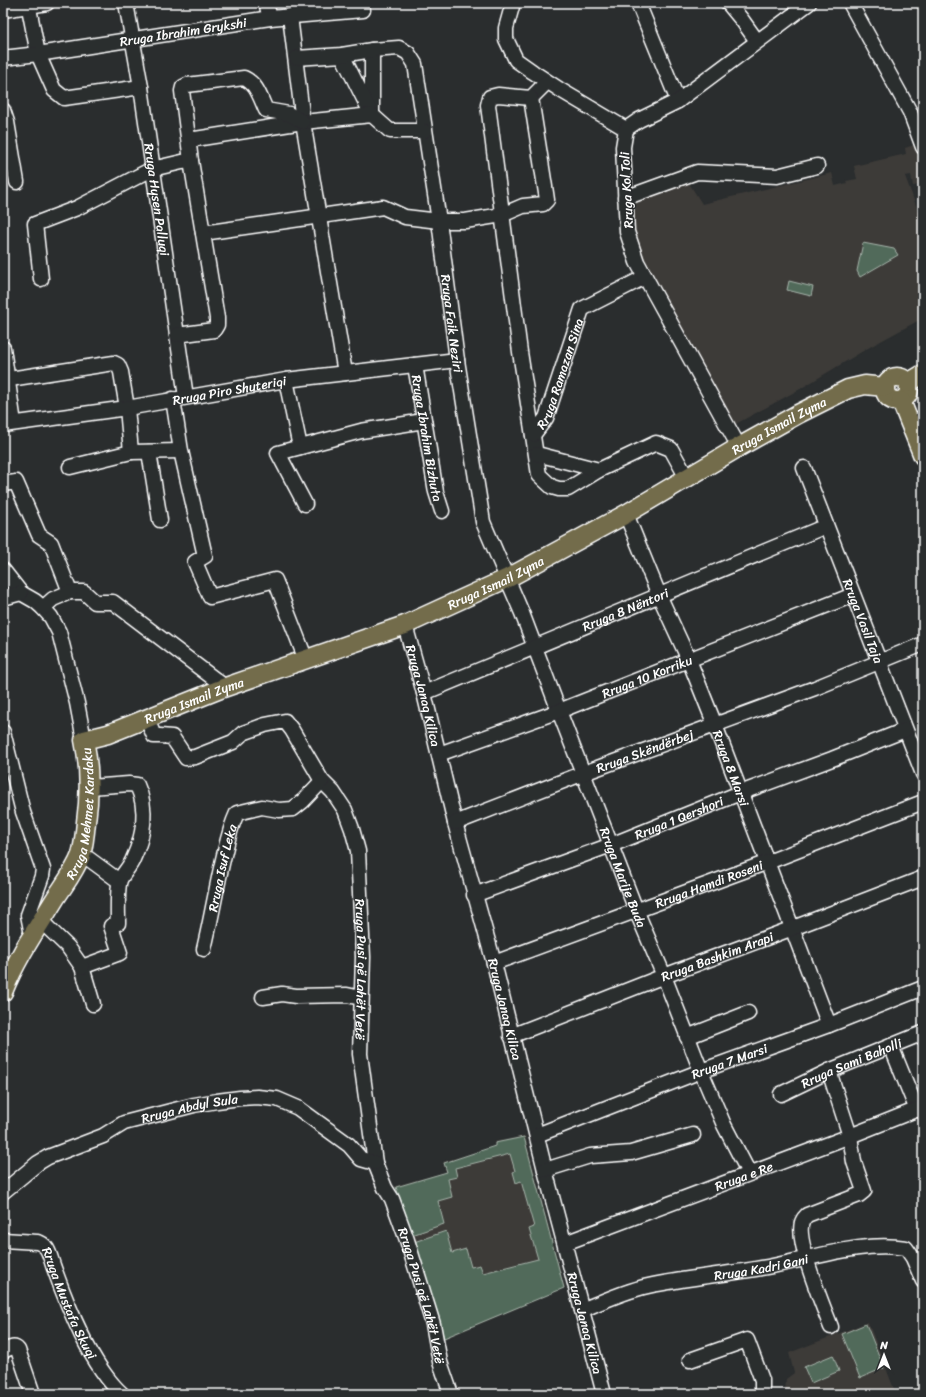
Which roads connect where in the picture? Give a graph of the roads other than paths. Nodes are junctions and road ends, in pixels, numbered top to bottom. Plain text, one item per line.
1 (47, 3) edge
2 (126, 3) edge
3 (266, 3) edge
4 (513, 3) edge
5 (638, 3) edge
6 (728, 3) edge
7 (809, 3) edge
8 (850, 3) edge
9 (28, 4) edge
10 (3, 10) edge
11 (363, 10) dead end
12 (290, 16) junction
13 (270, 18) junction
14 (132, 40) junction
15 (757, 41) junction
16 (372, 50) junction
17 (38, 54) junction
18 (342, 55) junction
19 (3, 58) edge
20 (296, 58) junction
21 (547, 82) junction
22 (140, 87) junction
23 (531, 98) junction
24 (678, 101) junction
25 (3, 110) edge
26 (372, 115) junction
27 (303, 122) junction
28 (626, 129) junction
29 (424, 131) junction
30 (189, 140) junction
31 (923, 147) edge
32 (191, 161) junction
33 (818, 166) dead end
34 (152, 169) junction
35 (17, 182) dead end
36 (625, 198) junction
37 (502, 215) junction
38 (319, 217) junction
39 (439, 221) junction
40 (203, 233) junction
41 (645, 277) junction
42 (41, 280) dead end
43 (177, 335) junction
44 (3, 348) edge
45 (457, 360) junction
46 (415, 365) junction
47 (345, 373) junction
48 (5, 379) edge
49 (916, 379) edge
50 (286, 380) junction
51 (885, 387) junction
52 (180, 398) junction
53 (901, 401) junction
54 (127, 408) junction
55 (424, 421) junction
56 (917, 422) edge
57 (9, 424) edge
58 (533, 435) junction
59 (300, 447) junction
60 (739, 447) junction
61 (181, 451) junction
62 (131, 452) junction
63 (149, 452) junction
64 (537, 454) junction
65 (923, 456) edge
66 (70, 467) dead end
67 (804, 468) dead end
68 (599, 470) junction
69 (687, 478) junction
70 (3, 484) edge
71 (305, 504) dead end
72 (442, 511) dead end
73 (626, 514) junction
74 (160, 520) dead end
75 (826, 526) junction
76 (3, 570) edge
77 (508, 578) junction
78 (70, 592) junction
79 (21, 593) junction
80 (659, 594) junction
81 (853, 594) junction
82 (3, 598) edge
83 (43, 608) junction
84 (405, 625) junction
85 (923, 644) edge
86 (534, 646) junction
87 (306, 660) junction
88 (689, 660) junction
89 (879, 662) junction
90 (225, 687) junction
91 (424, 693) junction
92 (559, 711) junction
93 (146, 719) junction
94 (715, 725) junction
95 (905, 730) junction
96 (3, 732) edge
97 (84, 740) junction
98 (439, 754) junction
99 (584, 773) junction
100 (923, 774) edge
101 (322, 781) junction
102 (90, 787) junction
103 (740, 793) junction
104 (923, 802) edge
105 (455, 823) junction
106 (611, 845) junction
107 (80, 856) junction
108 (768, 862) junction
109 (923, 878) edge
110 (119, 881) junction
111 (474, 895) junction
112 (636, 910) junction
113 (36, 928) junction
114 (793, 928) junction
115 (204, 949) dead end
116 (494, 963) junction
117 (82, 967) junction
118 (664, 976) junction
119 (923, 988) edge
120 (3, 992) edge
121 (263, 997) dead end
122 (361, 998) junction
123 (93, 1004) dead end
124 (748, 1013) dead end
125 (829, 1025) junction
126 (923, 1033) edge
127 (511, 1036) junction
128 (688, 1037) junction
129 (891, 1046) junction
130 (701, 1071) junction
131 (829, 1071) junction
132 (780, 1094) dead end
133 (920, 1108) edge
134 (537, 1135) junction
135 (692, 1135) dead end
136 (850, 1136) junction
137 (375, 1164) junction
138 (546, 1170) junction
139 (749, 1173) junction
140 (3, 1192) edge
141 (3, 1240) edge
142 (565, 1243) junction
143 (805, 1258) junction
144 (923, 1281) edge
145 (582, 1310) junction
146 (831, 1327) dead end
147 (3, 1351) edge
148 (690, 1360) dead end
149 (33, 1394) edge
150 (120, 1394) edge
151 (451, 1394) edge
152 (604, 1394) edge
153 (762, 1394) edge

1 - 9 street
2 - 14 street, Rruga Hysen Palluqi
3 - 13 street
4 - 21 street
5 - 24 street
6 - 15 street
7 - 15 street
8 - 31 street
9 - 10 street
9 - 17 street
11 - 12 street, Rruga Ibrahim Grykshi
12 - 13 street, Rruga Ibrahim Grykshi
12 - 20 street
13 - 14 street, Rruga Ibrahim Grykshi
14 - 17 street, Rruga Ibrahim Grykshi
14 - 22 street, Rruga Hysen Palluqi
15 - 24 street
16 - 18 street
16 - 26 street
16 - 29 street, Rruga Faik Neziri
17 - 19 street, Rruga Ibrahim Grykshi
17 - 22 street
18 - 20 street
18 - 26 street
20 - 27 street
21 - 23 street
21 - 28 street
22 - 34 street, Rruga Hysen Palluqi
23 - 37 street
23 - 37 street
24 - 28 street
25 - 35 street
26 - 27 street
26 - 29 street
27 - 30 street
27 - 30 street
27 - 38 street
28 - 36 street, Rruga Kol Toli
29 - 39 street, Rruga Faik Neziri
30 - 32 street
32 - 34 street
32 - 40 street
33 - 36 street
34 - 42 street
34 - 43 street, Rruga Hysen Palluqi
36 - 41 street, Rruga Kol Toli
37 - 39 street
37 - 58 street
38 - 39 street
38 - 40 street
38 - 47 street
39 - 45 street, Rruga Faik Neziri
40 - 43 street
41 - 58 street, Rruga Ramazan Sina
41 - 60 street, Rruga Kol Toli
43 - 52 street, Rruga Hysen Palluqi
44 - 48 street
45 - 46 street, Rruga Piro Shuteriqi
45 - 77 street, Rruga Faik Neziri
46 - 47 street, Rruga Piro Shuteriqi
46 - 55 street, Rruga Ibrahim Bizhuta
47 - 50 street, Rruga Piro Shuteriqi
48 - 54 street
48 - 57 street
49 - 51 main road
49 - 53 main road
50 - 52 street, Rruga Piro Shuteriqi
50 - 59 street
51 - 53 main road
51 - 60 main road, Rruga Ismail Zyma
52 - 54 street, Rruga Piro Shuteriqi
52 - 61 street, Rruga Hysen Palluqi
53 - 56 main road
54 - 57 street, Rruga Piro Shuteriqi
54 - 62 street
55 - 59 street
55 - 72 street, Rruga Ibrahim Bizhuta
56 - 65 main road
58 - 64 street
59 - 71 street
60 - 69 main road, Rruga Ismail Zyma
61 - 63 street
61 - 87 street, Rruga Hysen Palluqi
62 - 63 street
62 - 66 street
63 - 74 street
64 - 68 street
64 - 68 street
67 - 75 street, Rruga Vasil Taja
68 - 69 street
69 - 73 main road, Rruga Ismail Zyma
70 - 78 street
73 - 77 main road, Rruga Ismail Zyma
73 - 80 street, Rruga 8 Marsi
75 - 80 street, Rruga 8 Nëntori
75 - 81 street, Rruga Vasil Taja
76 - 79 street, Rruga Mehmet Kardaku
77 - 84 main road, Rruga Ismail Zyma
77 - 86 street, Rruga Marije Buda
78 - 83 street
78 - 90 street
79 - 82 street
79 - 83 street, Rruga Mehmet Kardaku
80 - 86 street, Rruga 8 Nëntori
80 - 88 street, Rruga 8 Marsi
81 - 88 street, Rruga 10 Korriku
81 - 89 street, Rruga Vasil Taja
83 - 97 street, Rruga Mehmet Kardaku
84 - 87 main road, Rruga Ismail Zyma
84 - 91 street, Rruga Janaq Kilica
85 - 89 street, Rruga Skëndërbej
86 - 91 street, Rruga 8 Nëntori
86 - 92 street, Rruga Marije Buda
87 - 90 main road, Rruga Ismail Zyma
88 - 92 street, Rruga 10 Korriku
88 - 94 street, Rruga 8 Marsi
89 - 94 street, Rruga Skëndërbej
89 - 95 street, Rruga Vasil Taja
90 - 93 main road, Rruga Ismail Zyma
91 - 98 street, Rruga Janaq Kilica
92 - 98 street, Rruga 10 Korriku
92 - 99 street, Rruga Marije Buda
93 - 97 main road, Rruga Ismail Zyma
93 - 101 street, Rruga Pusi që Lahët Vetë
94 - 99 street, Rruga Skëndërbej
94 - 103 street, Rruga 8 Marsi
95 - 100 street, Rruga Vasil Taja
95 - 103 street, Rruga 1 Qershori
96 - 113 street
97 - 102 main road, Rruga Mehmet Kardaku
98 - 105 street, Rruga Janaq Kilica
99 - 105 street, Rruga Skëndërbej
99 - 106 street, Rruga Marije Buda
101 - 115 street, Rruga Isuf Leka
101 - 122 street, Rruga Pusi që Lahët Vetë
102 - 107 main road, Rruga Mehmet Kardaku
102 - 110 street
103 - 106 street, Rruga 1 Qershori
103 - 108 street, Rruga 8 Marsi
104 - 108 street, Rruga Hamdi Roseni
105 - 111 street, Rruga Janaq Kilica
106 - 111 street, Rruga 1 Qershori
106 - 112 street, Rruga Marije Buda
107 - 110 street
107 - 113 main road, Rruga Mehmet Kardaku
108 - 112 street, Rruga Hamdi Roseni
108 - 114 street, Rruga 8 Marsi
109 - 114 street, Rruga Bashkim Arapi
110 - 117 street
111 - 116 street, Rruga Janaq Kilica
112 - 116 street, Rruga Hamdi Roseni
112 - 118 street, Rruga Marije Buda
113 - 117 street
113 - 120 main road, Rruga Mehmet Kardaku
114 - 118 street, Rruga Bashkim Arapi
114 - 125 street, Rruga 8 Marsi
116 - 127 street, Rruga Janaq Kilica
117 - 123 street
118 - 127 street, Rruga Bashkim Arapi
118 - 128 street, Rruga Marije Buda
119 - 125 street, Rruga 7 Marsi
121 - 122 street
122 - 137 street, Rruga Pusi që Lahët Vetë
124 - 128 street
125 - 130 street, Rruga 7 Marsi
126 - 129 street, Rruga Sami Baholli
127 - 134 street, Rruga Janaq Kilica
128 - 130 street, Rruga Marije Buda
129 - 131 street, Rruga Sami Baholli
129 - 133 street
130 - 134 street, Rruga 7 Marsi
130 - 139 street, Rruga Marije Buda
131 - 132 street, Rruga Sami Baholli
131 - 136 street
133 - 136 street, Rruga e Re
134 - 138 street, Rruga Janaq Kilica
135 - 138 street
136 - 139 street, Rruga e Re
136 - 143 street
137 - 140 street, Rruga Abdyl Sula
137 - 151 street, Rruga Pusi që Lahët Vetë
138 - 142 street, Rruga Janaq Kilica
139 - 142 street, Rruga e Re
141 - 150 street, Rruga Mustafa Skuqi
142 - 145 street, Rruga Janaq Kilica
143 - 144 street, Rruga Kadri Gani
143 - 145 street, Rruga Kadri Gani
143 - 146 street
145 - 152 street, Rruga Janaq Kilica
147 - 149 street
148 - 153 street

